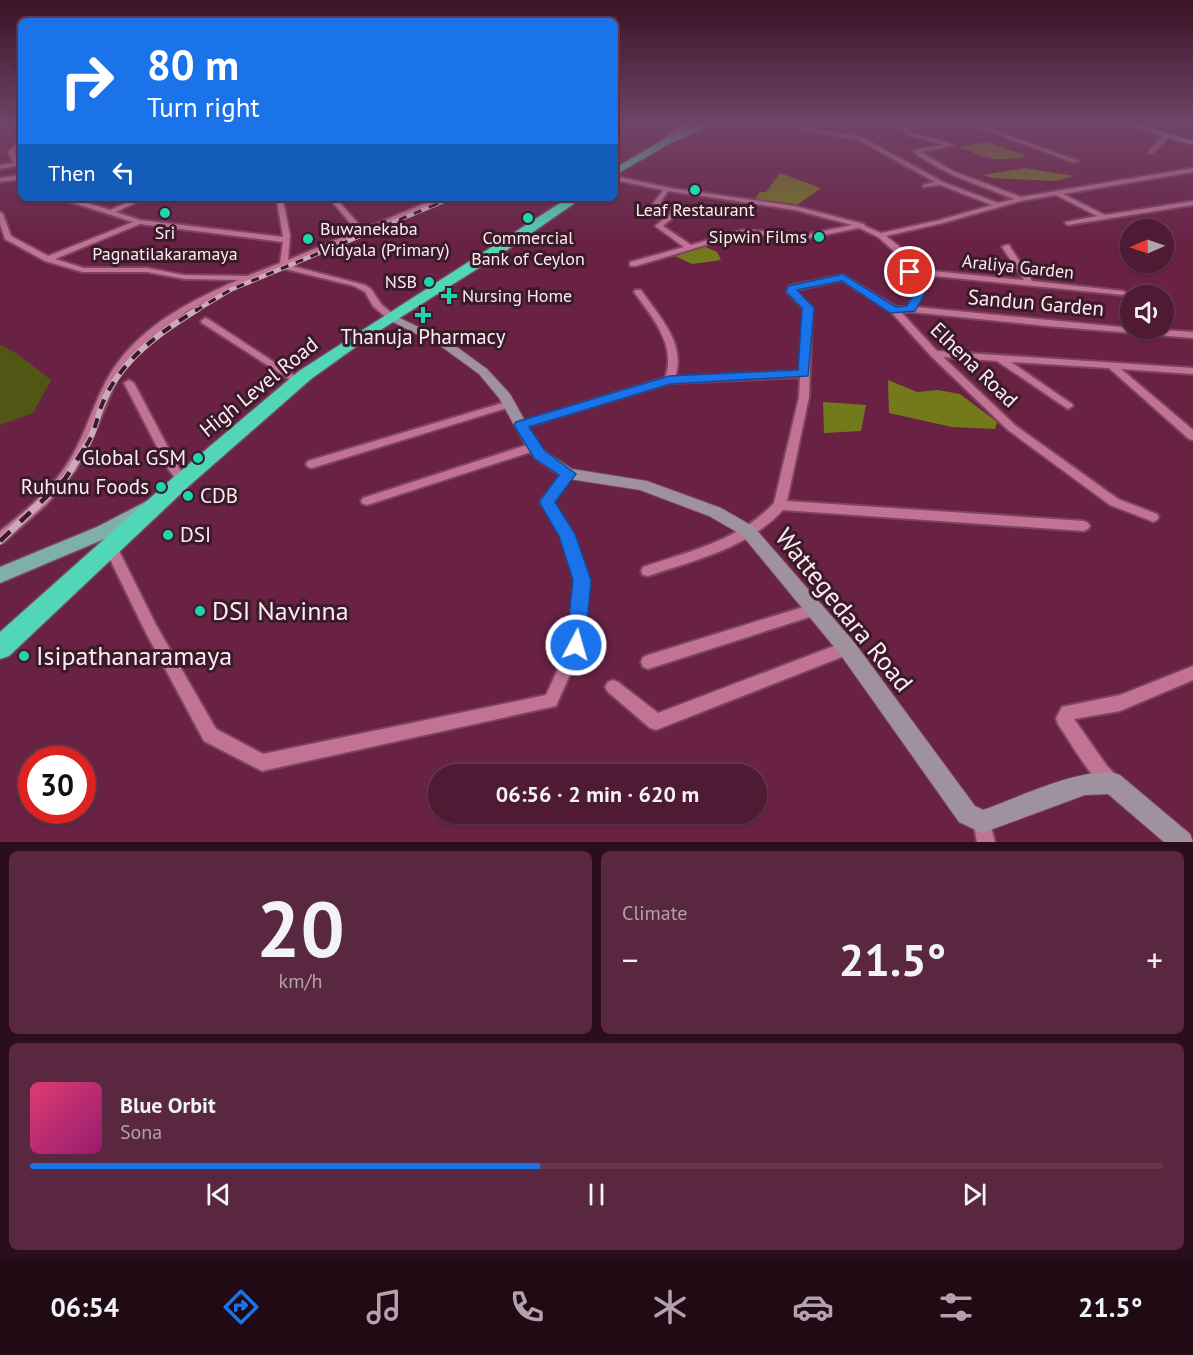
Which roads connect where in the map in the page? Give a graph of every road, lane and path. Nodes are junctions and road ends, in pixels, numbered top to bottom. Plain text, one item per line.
1 (632, 162) edge
2 (903, 162) edge
3 (936, 162) edge
4 (18, 167) edge
5 (0, 168) edge
6 (618, 170) edge
7 (1193, 171) edge
8 (1184, 172) junction
9 (1193, 176) edge
10 (18, 177) edge
11 (618, 179) edge
12 (0, 180) edge
13 (941, 183) junction
14 (925, 186) dead end
15 (667, 189) junction
16 (1055, 192) junction
17 (1020, 198) junction
18 (84, 201) edge
19 (135, 201) edge
20 (280, 201) edge
21 (335, 201) edge
22 (435, 201) edge
23 (571, 201) edge
24 (1193, 203) edge
25 (998, 205) junction
26 (111, 212) junction
27 (0, 214) edge
28 (1104, 217) junction
29 (139, 222) junction
30 (1068, 223) dead end
31 (862, 225) junction
32 (361, 231) junction
33 (880, 235) junction
34 (287, 240) junction
35 (690, 247) junction
36 (1006, 247) dead end
37 (48, 259) junction
38 (284, 264) junction
39 (633, 264) dead end
40 (910, 272) junction
41 (247, 278) junction
42 (1030, 284) junction
43 (638, 292) dead end
44 (1120, 293) edge
45 (911, 309) junction
46 (894, 310) junction
47 (391, 317) junction
48 (205, 321) dead end
49 (1193, 335) edge
50 (934, 354) junction
51 (999, 358) junction
52 (1113, 366) junction
53 (1193, 371) edge
54 (804, 374) junction
55 (669, 380) junction
56 (298, 381) junction
57 (129, 383) dead end
58 (509, 404) junction
59 (1068, 406) dead end
60 (521, 425) junction
61 (1193, 436) edge
62 (533, 447) junction
63 (312, 464) dead end
64 (568, 474) junction
65 (183, 480) junction
66 (165, 496) junction
67 (367, 501) dead end
68 (780, 505) junction
69 (1153, 517) dead end
70 (1084, 526) dead end
71 (748, 531) junction
72 (0, 538) edge
73 (110, 547) junction
74 (648, 571) dead end
75 (0, 575) edge
76 (816, 609) junction
77 (0, 648) edge
78 (847, 648) junction
79 (648, 662) dead end
80 (1193, 673) edge
81 (613, 687) dead end
82 (1112, 783) junction
83 (982, 822) junction
84 (986, 842) edge
85 (1182, 842) edge

1 - 6 highway
2 - 13 street
3 - 17 street
4 - 5 street
7 - 8 street
8 - 9 street
8 - 16 street
10 - 12 street
11 - 15 street, Elhena Road
13 - 14 street
13 - 25 street
15 - 31 street, Elhena Road
15 - 35 street
16 - 17 street
16 - 28 street
17 - 25 street
18 - 26 street
19 - 26 street
20 - 34 street
21 - 32 street
22 - 32 street
23 - 47 highway, High Level Road
24 - 28 street
25 - 33 street
26 - 29 street
27 - 37 street
28 - 30 street
29 - 34 street
29 - 37 street
31 - 33 street, Elhena Road
31 - 35 street
32 - 38 street
33 - 40 street, Elhena Road
34 - 38 street
35 - 39 street
36 - 42 street
37 - 41 street
38 - 41 street
38 - 47 street
40 - 42 street, Araliya Garden
40 - 45 street, Elhena Road
41 - 72 street
42 - 44 street, Araliya Garden
43 - 55 street
45 - 46 street, Elhena Road
45 - 49 street, Sandun Garden
46 - 50 street, Elhena Road
46 - 54 street
47 - 56 highway, High Level Road
47 - 58 street, Wattegedara Road
48 - 56 street
50 - 51 street
50 - 69 street, Elhena Road
51 - 52 street
51 - 59 street
52 - 53 street
52 - 61 street
54 - 55 street
54 - 68 street
55 - 60 street
56 - 65 highway, High Level Road
57 - 65 street
58 - 60 street, Wattegedara Road
58 - 63 street
60 - 62 street, Wattegedara Road
62 - 64 street, Wattegedara Road
62 - 67 street
64 - 71 street, Wattegedara Road
64 - 73 street
65 - 66 highway, High Level Road
66 - 73 highway, High Level Road
66 - 75 main road
68 - 70 street
68 - 71 street
71 - 74 street
71 - 76 street, Wattegedara Road
73 - 77 highway, High Level Road
76 - 78 street, Wattegedara Road
76 - 79 street
78 - 81 street
78 - 83 street, Wattegedara Road
80 - 82 street
82 - 83 street
82 - 85 street
83 - 84 street

